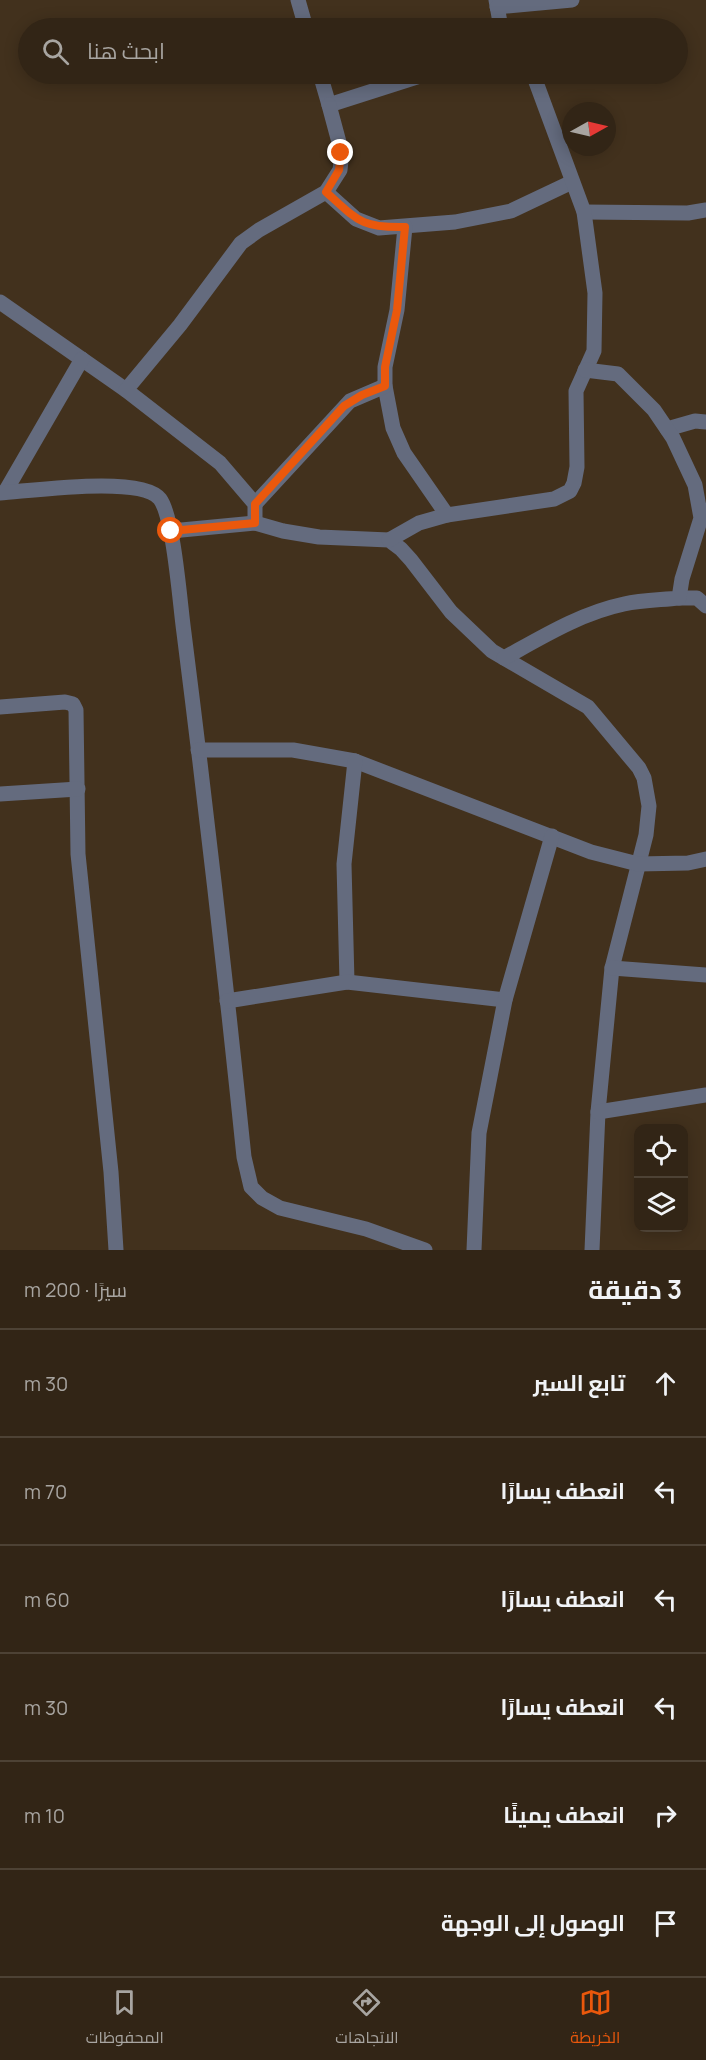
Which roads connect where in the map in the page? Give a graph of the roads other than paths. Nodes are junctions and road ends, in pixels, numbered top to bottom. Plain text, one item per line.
1 (298, 0) edge
2 (572, 0) edge
3 (497, 3) edge
4 (303, 18) edge
5 (499, 18) edge
6 (323, 84) edge
7 (395, 84) edge
8 (537, 84) edge
9 (329, 105) junction
10 (572, 182) junction
11 (326, 192) junction
12 (706, 210) edge
13 (584, 212) junction
14 (405, 227) junction
15 (1, 305) edge
16 (82, 359) junction
17 (585, 370) junction
18 (385, 386) junction
19 (126, 390) junction
20 (706, 422) edge
21 (667, 429) junction
22 (3, 492) edge
23 (255, 504) junction
24 (447, 515) junction
25 (255, 523) junction
26 (171, 531) junction
27 (389, 540) junction
28 (680, 598) junction
29 (706, 606) edge
30 (504, 658) junction
31 (0, 707) edge
32 (198, 750) junction
33 (355, 761) junction
34 (78, 789) junction
35 (0, 794) edge
36 (552, 836) junction
37 (706, 859) edge
38 (638, 864) junction
39 (612, 968) junction
40 (706, 975) edge
41 (347, 982) junction
42 (505, 1000) junction
43 (227, 1001) junction
44 (706, 1095) edge
45 (598, 1112) junction
46 (116, 1250) edge
47 (424, 1250) edge
48 (474, 1250) edge
49 (592, 1250) edge

1 - 4 street
2 - 3 street
3 - 5 street
6 - 9 street
7 - 9 street
8 - 10 street
9 - 11 street
10 - 13 street
10 - 14 street
11 - 14 street
11 - 19 street
12 - 13 street
13 - 17 street
14 - 18 street
15 - 16 street
16 - 19 street
16 - 22 street
17 - 21 street
17 - 24 street
18 - 23 street
18 - 24 street
19 - 23 street
20 - 21 street
21 - 28 street
22 - 26 street
23 - 25 street
24 - 27 street
25 - 26 street
25 - 27 street
26 - 32 street
27 - 30 street
28 - 29 street
28 - 30 street
30 - 38 street
31 - 34 street
32 - 33 street
32 - 43 street
33 - 36 street
33 - 41 street
34 - 35 street
34 - 46 street
36 - 38 street
36 - 42 street
37 - 38 street
38 - 39 street
39 - 40 street
39 - 45 street
41 - 42 street
41 - 43 street
42 - 48 street
43 - 47 street
44 - 45 street
45 - 49 street

